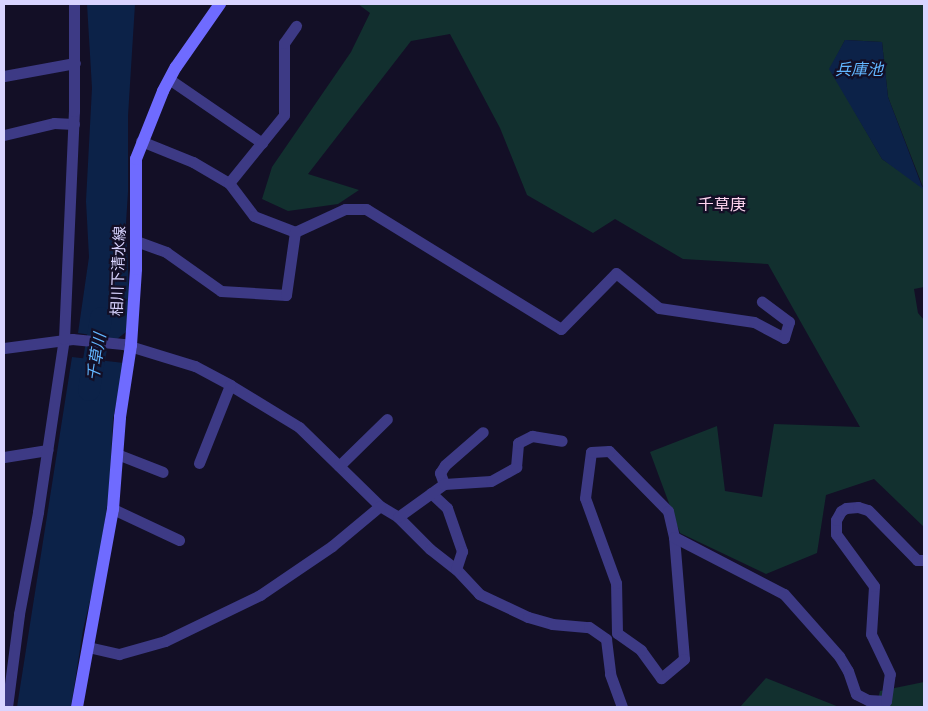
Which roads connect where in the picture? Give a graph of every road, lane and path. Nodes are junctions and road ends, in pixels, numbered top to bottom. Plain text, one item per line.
1 (74, 4) edge
2 (220, 4) edge
3 (296, 26) dead end
4 (75, 63) junction
5 (4, 76) edge
6 (169, 79) junction
7 (74, 124) junction
8 (4, 136) edge
9 (141, 141) junction
10 (262, 143) junction
11 (229, 183) junction
12 (295, 232) junction
13 (136, 241) junction
14 (762, 302) dead end
15 (68, 339) junction
16 (127, 344) junction
17 (4, 348) edge
18 (230, 385) junction
19 (388, 419) dead end
20 (483, 432) dead end
21 (562, 441) dead end
22 (47, 450) junction
23 (117, 454) junction
24 (4, 457) edge
25 (199, 463) dead end
26 (339, 466) junction
27 (162, 472) dead end
28 (444, 484) junction
29 (431, 494) junction
30 (380, 506) junction
31 (113, 509) junction
32 (398, 517) junction
33 (674, 537) junction
34 (179, 540) dead end
35 (924, 560) edge
36 (456, 569) junction
37 (617, 633) junction
38 (606, 639) junction
39 (88, 647) junction
40 (7, 707) edge
41 (77, 707) edge
42 (622, 707) edge

1 - 4 street
2 - 6 main road, 相川下清水線
3 - 10 street
4 - 5 street
4 - 7 street
6 - 9 main road, 相川下清水線
6 - 10 street
7 - 8 street
7 - 15 street
9 - 11 street
9 - 13 main road, 相川下清水線
10 - 11 street
11 - 12 street
12 - 13 street
12 - 14 street
13 - 16 main road, 相川下清水線
15 - 16 street
15 - 17 street
15 - 22 street
16 - 18 street
16 - 23 main road, 相川下清水線
18 - 25 street
18 - 26 street
19 - 26 street
20 - 28 street
21 - 28 street
22 - 24 street
22 - 40 street
23 - 27 street
23 - 31 main road, 相川下清水線
26 - 30 street
28 - 29 street
29 - 32 street
29 - 36 street
30 - 32 street
30 - 39 street
31 - 34 street
31 - 39 main road, 相川下清水線
32 - 36 street
33 - 35 street
33 - 37 street
33 - 37 street
36 - 38 street
37 - 38 street
38 - 42 street
39 - 41 main road, 相川下清水線

